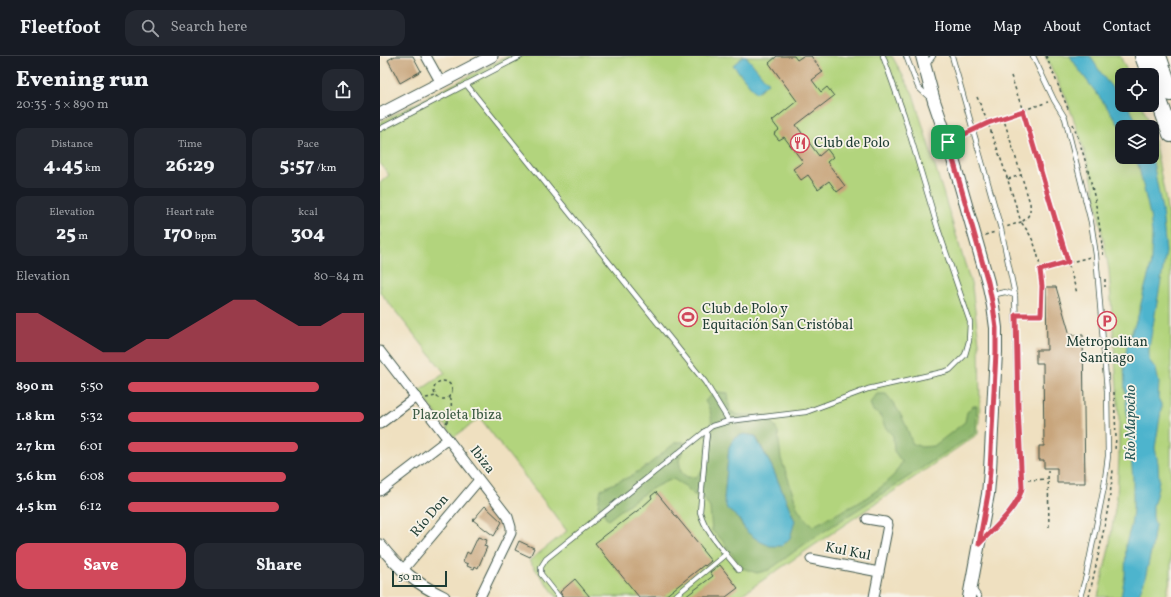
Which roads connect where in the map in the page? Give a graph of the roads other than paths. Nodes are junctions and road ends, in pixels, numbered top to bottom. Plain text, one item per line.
1 (426, 56) edge
2 (492, 56) edge
3 (521, 56) edge
4 (883, 56) edge
5 (906, 56) edge
6 (952, 56) edge
7 (1033, 56) edge
8 (1143, 56) edge
9 (1158, 56) edge
10 (927, 58) edge
11 (1147, 68) edge
12 (441, 83) junction
13 (466, 84) junction
14 (1171, 93) edge
15 (934, 101) junction
16 (1159, 102) edge
17 (380, 114) edge
18 (941, 119) junction
19 (380, 129) edge
20 (1170, 136) edge
21 (991, 295) junction
22 (1015, 295) junction
23 (381, 355) edge
24 (416, 397) junction
25 (729, 421) junction
26 (380, 424) edge
27 (704, 431) junction
28 (448, 439) junction
29 (479, 480) junction
30 (380, 491) edge
31 (867, 518) dead end
32 (979, 544) junction
33 (380, 545) edge
34 (726, 554) junction
35 (811, 559) dead end
36 (402, 570) junction
37 (739, 570) dead end
38 (879, 572) junction
39 (970, 591) edge
40 (438, 596) edge
41 (480, 597) edge
42 (560, 597) edge
43 (674, 597) edge
44 (874, 597) edge
45 (980, 597) edge
46 (1080, 597) edge

1 - 12 street
2 - 12 street
3 - 13 lane
4 - 25 lane
5 - 15 lane
6 - 22 lane
7 - 46 lane
8 - 11 highway
9 - 14 highway
10 - 15 main road
10 - 18 main road
12 - 17 street
13 - 19 lane
13 - 25 lane
15 - 18 main road
16 - 20 highway
18 - 21 main road
21 - 22 lane
21 - 32 main road
22 - 32 lane
23 - 24 street, Ibiza
24 - 26 street
24 - 28 street, Ibiza
25 - 27 lane
27 - 34 lane
27 - 42 lane
28 - 29 street, Ibiza
28 - 30 street
29 - 36 street, Río Don
29 - 41 street, Ibiza
31 - 38 street
32 - 39 main road
33 - 36 street
34 - 37 lane
34 - 43 lane
35 - 38 street, Kul Kul
36 - 40 street
38 - 44 street
39 - 45 lane

